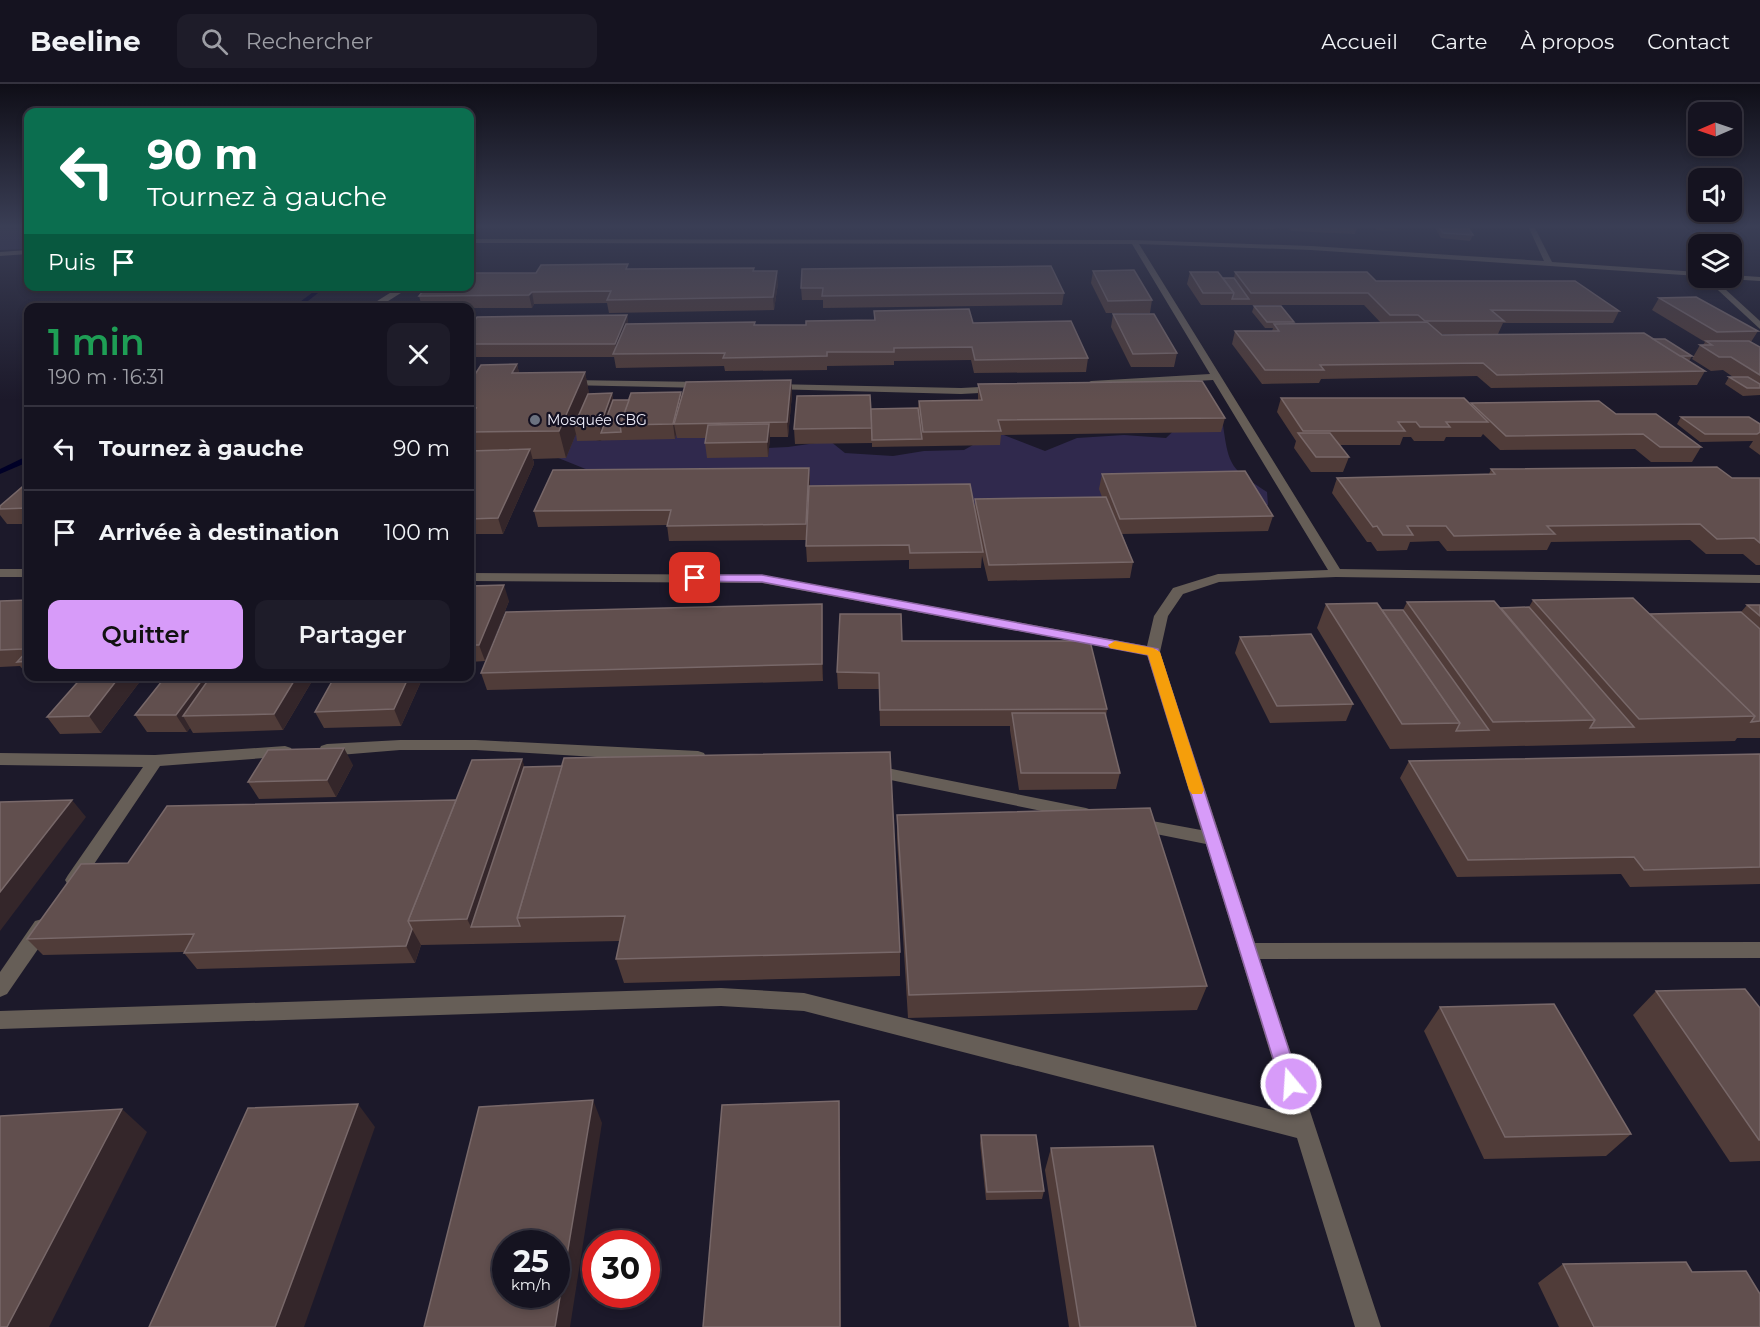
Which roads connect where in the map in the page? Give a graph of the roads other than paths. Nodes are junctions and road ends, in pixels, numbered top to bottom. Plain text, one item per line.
1 (1160, 284) edge
2 (1719, 288) edge
3 (399, 291) edge
4 (379, 303) edge
5 (1760, 326) edge
6 (1216, 376) junction
7 (560, 383) edge
8 (1077, 384) edge
9 (709, 385) edge
10 (767, 387) edge
11 (1008, 388) edge
12 (0, 573) edge
13 (24, 573) edge
14 (1336, 573) junction
15 (474, 577) edge
16 (1760, 579) edge
17 (1153, 652) junction
18 (716, 758) edge
19 (0, 759) edge
20 (155, 761) junction
21 (851, 768) edge
22 (1212, 839) junction
23 (1760, 950) edge
24 (1247, 951) junction
25 (0, 988) edge
26 (0, 1020) edge
27 (1305, 1129) junction
28 (1368, 1327) edge

1 - 6 street
2 - 5 street
3 - 4 street
6 - 8 street
6 - 14 street
7 - 9 street
10 - 11 street
12 - 13 street
14 - 16 street
14 - 17 street
15 - 17 street
17 - 22 street
18 - 20 street
19 - 20 street
20 - 25 street
21 - 22 street
22 - 24 street
23 - 24 street
24 - 27 street
26 - 27 street
27 - 28 street

